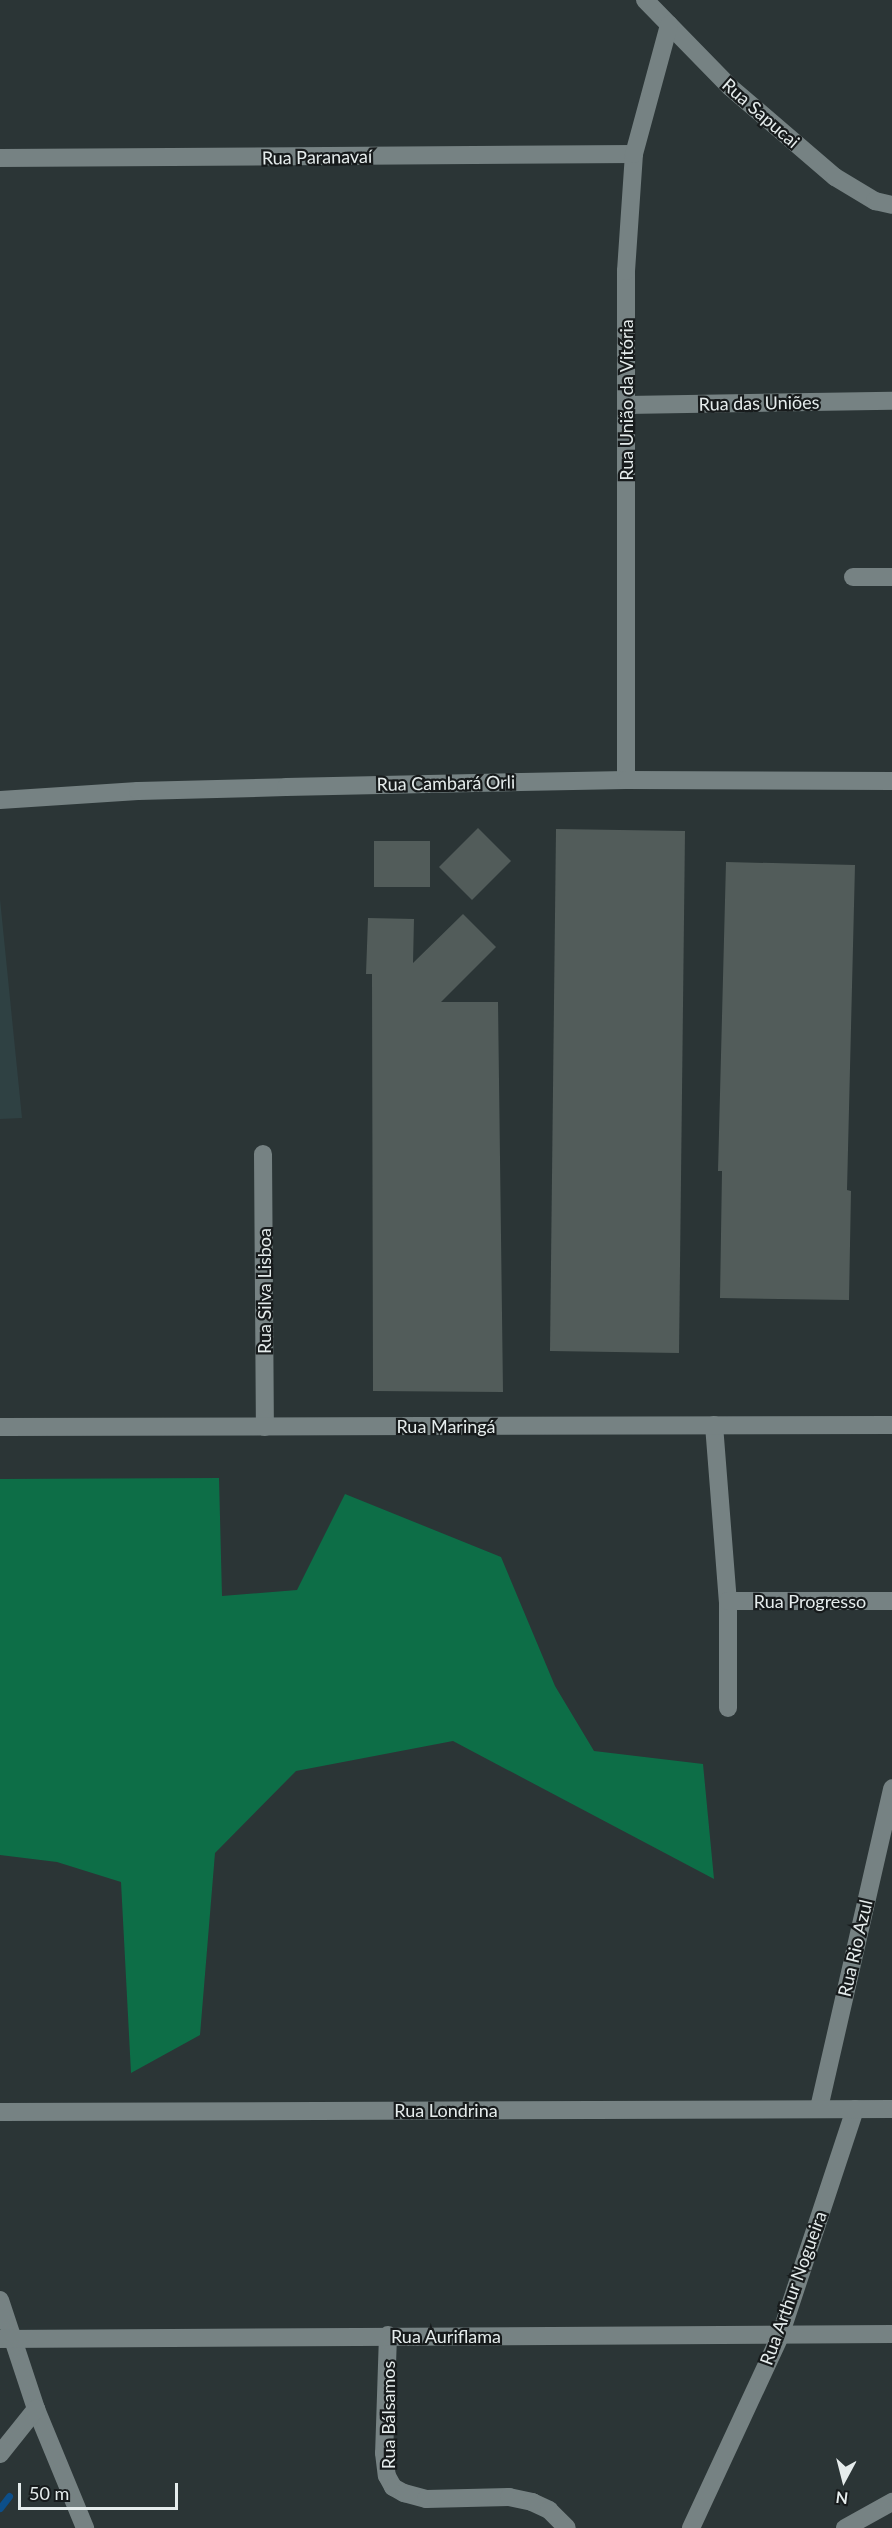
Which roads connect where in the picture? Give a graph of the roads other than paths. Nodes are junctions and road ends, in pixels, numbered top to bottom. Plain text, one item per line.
1 (645, 0) edge
2 (669, 25) junction
3 (634, 154) junction
4 (0, 158) edge
5 (892, 205) edge
6 (892, 401) edge
7 (626, 405) junction
8 (853, 577) dead end
9 (892, 577) edge
10 (626, 780) junction
11 (892, 781) edge
12 (0, 800) edge
13 (263, 1154) dead end
14 (714, 1425) junction
15 (892, 1425) edge
16 (0, 1427) edge
17 (265, 1427) junction
18 (728, 1600) junction
19 (892, 1602) edge
20 (728, 1708) dead end
21 (892, 1788) edge
22 (819, 2108) junction
23 (855, 2109) junction
24 (892, 2109) edge
25 (0, 2112) edge
26 (0, 2300) edge
27 (892, 2334) edge
28 (388, 2336) junction
29 (780, 2336) junction
30 (7, 2338) edge
31 (36, 2409) junction
32 (0, 2454) edge
33 (892, 2502) edge
34 (79, 2524) edge
35 (567, 2528) edge
36 (691, 2528) edge
37 (845, 2528) edge

1 - 2 street, Rua Sapucai
2 - 3 street, Rua União da Vitória
2 - 5 street, Rua Sapucai
3 - 4 street, Rua Paranavaí
3 - 7 street, Rua União da Vitória
6 - 7 street, Rua das Uniões
7 - 10 street, Rua União da Vitória
8 - 9 street
10 - 11 street, Rua Cambará Orli
10 - 12 street, Rua Cambará Orli
13 - 17 street, Rua Silva Lisboa
14 - 15 street, Rua Maringá
14 - 17 street, Rua Maringá
14 - 18 street
16 - 17 street, Rua Maringá
18 - 19 street, Rua Progresso
18 - 20 street
21 - 22 street, Rua Rio Azul
22 - 23 street, Rua Londrina
22 - 25 street, Rua Londrina
23 - 24 street, Rua Londrina
23 - 29 street, Rua Arthur Nogueira
26 - 30 street
27 - 29 street, Rua Auriflama
28 - 29 street, Rua Auriflama
28 - 30 street, Rua Auriflama
28 - 35 street, Rua Bálsamos
29 - 36 street, Rua Arthur Nogueira
30 - 31 street
31 - 32 street
31 - 34 street
33 - 37 street

